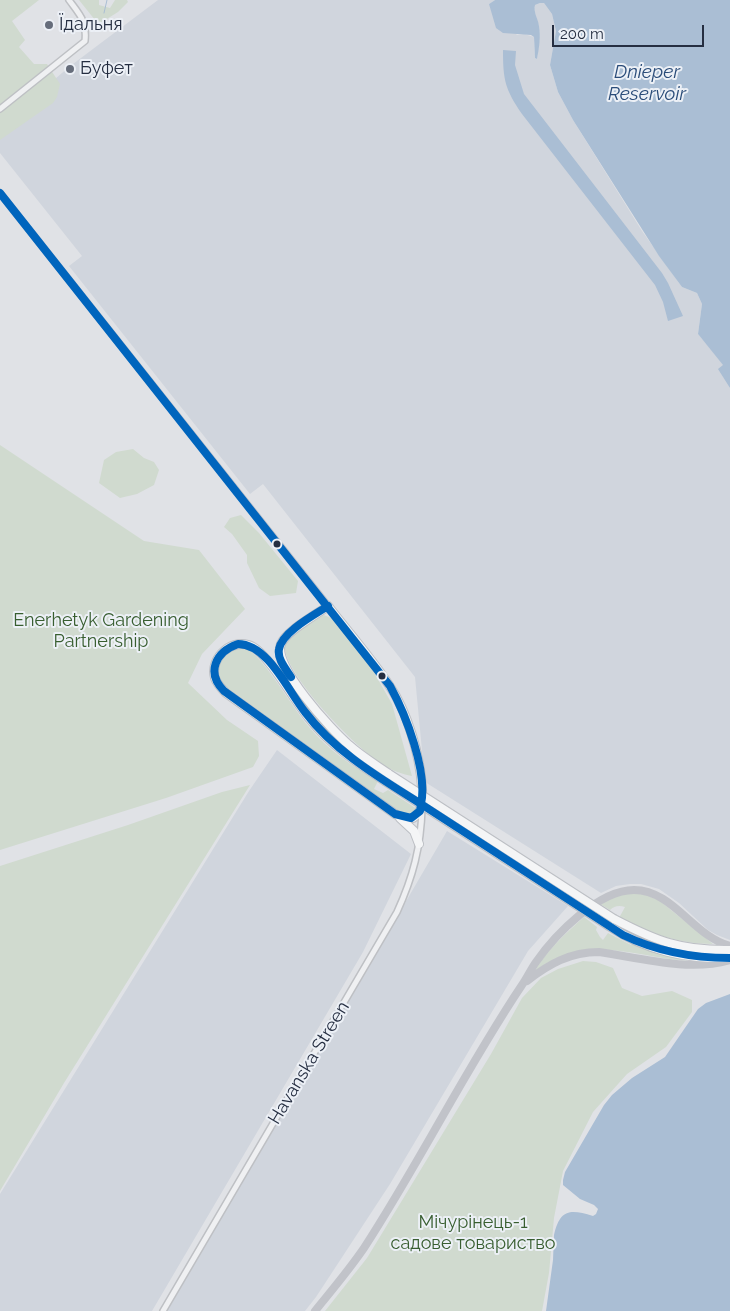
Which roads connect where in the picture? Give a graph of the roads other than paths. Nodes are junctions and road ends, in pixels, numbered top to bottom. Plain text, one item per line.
1 (69, 0) edge
2 (0, 109) edge
3 (0, 192) edge
4 (328, 606) junction
5 (387, 778) junction
6 (423, 803) junction
7 (395, 814) junction
8 (419, 844) junction
9 (612, 923) junction
10 (730, 946) edge
11 (730, 950) edge
12 (730, 959) edge
13 (523, 984) junction
14 (163, 1311) edge
15 (315, 1311) edge

1 - 2 street
3 - 4 main road
4 - 5 main road
4 - 6 main road
5 - 7 main road
5 - 9 main road, bridge
6 - 7 main road
6 - 8 street, Havanska Streen
7 - 8 main road
8 - 14 street, Havanska Streen
9 - 11 main road
9 - 12 main road
10 - 13 main road
12 - 13 main road
13 - 15 main road

